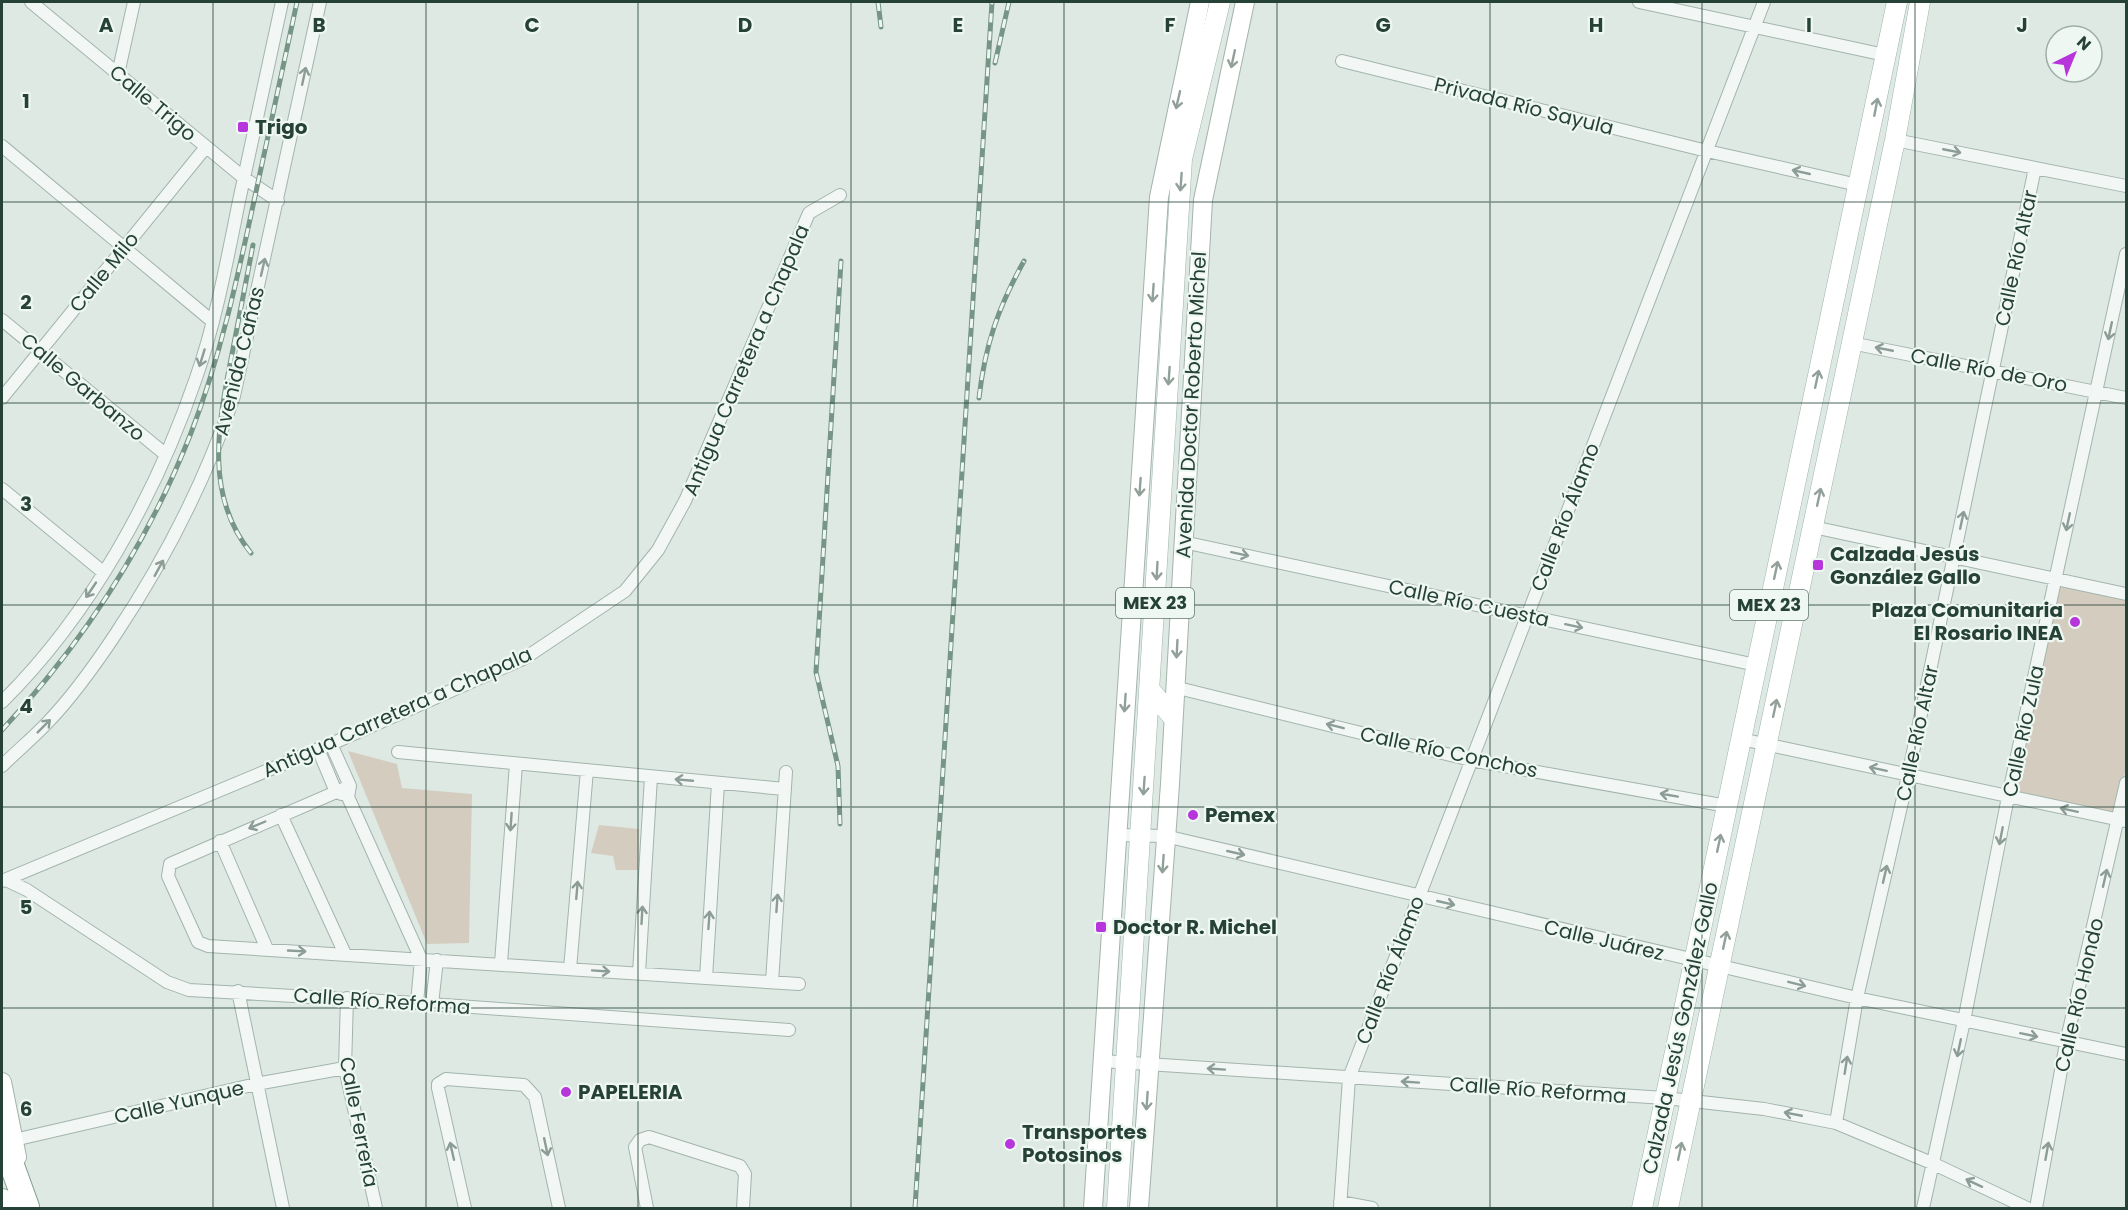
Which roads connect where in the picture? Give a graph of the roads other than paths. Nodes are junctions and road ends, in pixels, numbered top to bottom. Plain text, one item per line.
1 (32, 2) edge
2 (134, 2) edge
3 (282, 2) edge
4 (320, 2) edge
5 (1200, 2) edge
6 (1220, 2) edge
7 (1245, 2) edge
8 (1639, 2) edge
9 (1764, 2) edge
10 (1897, 2) edge
11 (1920, 2) edge
12 (1214, 26) junction
13 (1754, 28) junction
14 (1238, 32) junction
15 (1885, 55) junction
16 (1342, 61) dead end
17 (118, 74) junction
18 (1870, 134) junction
19 (1895, 140) junction
20 (2, 146) edge
21 (206, 147) junction
22 (1707, 151) junction
23 (2035, 168) junction
24 (244, 178) junction
25 (1858, 185) junction
26 (2127, 186) edge
27 (840, 195) dead end
28 (278, 201) junction
29 (1880, 203) junction
30 (124, 247) junction
31 (2127, 254) edge
32 (2, 320) edge
33 (212, 321) junction
34 (1851, 343) junction
35 (39, 351) junction
36 (1993, 371) junction
37 (2097, 391) junction
38 (2, 398) edge
39 (2127, 398) edge
40 (165, 454) junction
41 (2, 489) edge
42 (1813, 527) junction
43 (1136, 539) junction
44 (1159, 541) junction
45 (1183, 542) junction
46 (1954, 557) junction
47 (103, 572) junction
48 (2056, 579) junction
49 (2127, 594) edge
50 (1527, 616) junction
51 (1756, 665) junction
52 (1174, 687) junction
53 (1150, 690) junction
54 (2, 702) edge
55 (1172, 716) junction
56 (1741, 739) junction
57 (331, 744) junction
58 (1767, 746) junction
59 (318, 749) junction
60 (398, 752) dead end
61 (1471, 760) junction
62 (516, 764) junction
63 (2, 766) edge
64 (587, 770) junction
65 (786, 772) dead end
66 (1908, 776) junction
67 (651, 777) junction
68 (718, 783) junction
69 (2127, 783) edge
70 (784, 789) junction
71 (349, 791) junction
72 (336, 792) junction
73 (2008, 797) junction
74 (1727, 806) junction
75 (281, 815) junction
76 (2123, 821) edge
77 (1116, 835) junction
78 (1141, 835) junction
79 (1165, 836) junction
80 (220, 841) junction
81 (4, 880) edge
82 (1419, 896) junction
83 (267, 950) junction
84 (345, 954) junction
85 (421, 959) junction
86 (437, 960) junction
87 (1694, 961) junction
88 (501, 963) junction
89 (1720, 965) junction
90 (570, 969) junction
91 (639, 973) junction
92 (706, 978) junction
93 (772, 982) junction
94 (799, 984) dead end
95 (238, 991) junction
96 (347, 998) junction
97 (1857, 998) junction
98 (417, 1003) junction
99 (432, 1004) junction
100 (1964, 1021) junction
101 (789, 1030) dead end
102 (2067, 1043) junction
103 (2127, 1054) edge
104 (1102, 1061) junction
105 (1127, 1063) junction
106 (1150, 1064) junction
107 (345, 1068) junction
108 (1349, 1078) junction
109 (2, 1082) edge
110 (256, 1084) junction
111 (1665, 1098) junction
112 (1690, 1102) junction
113 (1836, 1123) junction
114 (8, 1139) edge
115 (1934, 1164) junction
116 (2, 1201) edge
117 (1340, 1205) edge
118 (27, 1208) edge
119 (3, 1209) edge
120 (283, 1209) edge
121 (376, 1209) edge
122 (465, 1209) edge
123 (559, 1209) edge
124 (647, 1209) edge
125 (743, 1209) edge
126 (1093, 1209) edge
127 (1117, 1209) edge
128 (1139, 1209) edge
129 (1372, 1209) edge
130 (1642, 1209) edge
131 (1668, 1209) edge
132 (1923, 1209) edge
133 (2027, 1209) edge
134 (2036, 1209) edge

1 - 17 street, Calle Trigo
2 - 17 street
3 - 24 street, Avenida Cañas
28 -> 4 street, Avenida Cañas
5 -> 43 main road
6 - 12 main road, Avenida Doctor Roberto Michel / MEX 23
7 - 14 main road, Avenida Doctor Roberto Michel
8 - 13 street
9 - 13 street, Calle Río Álamo
10 - 15 main road, Calzada Jesús González Gallo / MEX 23
11 - 19 main road, Calzada Jesús González Gallo / MEX 23
12 - 14 main road
12 -> 44 main road, Avenida Doctor Roberto Michel / MEX 23
13 - 15 street
13 - 22 street, Calle Río Álamo
14 -> 45 main road, Avenida Doctor Roberto Michel
18 -> 15 main road, Calzada Jesús González Gallo / MEX 23
16 - 22 street, Privada Río Sayula
17 - 21 street, Calle Trigo
18 - 25 main road, Calzada Jesús González Gallo / MEX 23
18 - 29 main road
19 -> 23 street
19 - 29 main road, Calzada Jesús González Gallo / MEX 23
20 - 30 street
21 - 24 street, Calle Trigo
21 - 30 street, Calle Milo
25 -> 22 street, Privada Río Sayula
22 - 50 street, Calle Río Álamo
23 - 26 street
23 - 36 street, Calle Río Altar
24 - 28 street, Calle Trigo
24 - 33 street, Avenida Cañas
51 -> 25 main road, Calzada Jesús González Gallo / MEX 23
27 - 57 street, Antigua Carretera a Chapala
63 -> 28 street, Avenida Cañas
29 - 34 main road, Calzada Jesús González Gallo / MEX 23
30 - 33 street
30 - 35 street, Calle Milo
31 -> 37 street, Calle Río Zula
32 - 35 street, Calle Garbanzo
33 -> 40 street, Avenida Cañas
36 -> 34 street, Calle Río de Oro
42 -> 34 main road, Calzada Jesús González Gallo / MEX 23
35 - 38 street, Calle Milo
35 - 40 street, Calle Garbanzo
36 - 37 street, Calle Río de Oro
46 -> 36 street, Calle Río Altar
37 - 39 street, Calle Río de Oro
37 -> 48 street, Calle Río Zula
40 - 47 street, Avenida Cañas
41 - 47 street
42 - 46 street
58 -> 42 main road, Calzada Jesús González Gallo / MEX 23
43 - 44 main road
43 -> 77 main road
44 -> 53 main road, Avenida Doctor Roberto Michel / MEX 23
45 -> 50 street, Calle Río Cuesta
45 -> 52 main road, Avenida Doctor Roberto Michel
46 - 48 street
46 - 66 street, Calle Río Altar
47 -> 54 street, Avenida Cañas
48 - 49 street
48 - 73 street, Calle Río Zula
50 -> 51 street, Calle Río Cuesta
50 - 61 street, Calle Río Álamo
51 - 56 main road, Calzada Jesús González Gallo / MEX 23
52 - 55 main road, Avenida Doctor Roberto Michel
61 -> 52 street, Calle Río Conchos
53 - 55 main road
53 -> 78 main road, Avenida Doctor Roberto Michel / MEX 23
55 - 79 main road, Avenida Doctor Roberto Michel
56 - 58 street
56 - 74 main road, Calzada Jesús González Gallo / MEX 23
57 - 59 street, Antigua Carretera a Chapala
57 - 71 street
66 -> 58 street
89 -> 58 main road, Calzada Jesús González Gallo / MEX 23
59 - 72 street
59 - 81 street, Antigua Carretera a Chapala
60 - 62 street
74 -> 61 street, Calle Río Conchos
61 - 82 street, Calle Río Álamo
62 - 64 street
62 -> 88 street
64 - 67 street
90 -> 64 street
65 - 70 street
66 - 73 street
97 -> 66 street, Calle Río Altar
68 -> 67 street
91 -> 67 street
68 - 70 street
92 -> 68 street
69 - 76 street, Calle Río Hondo
93 -> 70 street
71 - 72 street
71 - 85 street
72 - 75 street
76 -> 73 street
73 -> 100 street, Calle Río Zula
87 -> 74 main road, Calzada Jesús González Gallo / MEX 23
75 -> 80 street
75 - 84 street
102 -> 76 street, Calle Río Hondo
77 - 78 street, Calle Juárez
77 - 104 main road
78 - 79 street, Calle Juárez
78 - 105 main road, Avenida Doctor Roberto Michel / MEX 23
79 -> 82 street, Calle Juárez
79 -> 106 main road, Avenida Doctor Roberto Michel
80 - 83 street
80 - 83 street
81 - 95 street, Calle Río Reforma
82 -> 87 street, Calle Juárez
82 - 108 street, Calle Río Álamo
83 -> 84 street
84 - 85 street
85 - 86 street
85 - 98 street
86 - 88 street
86 - 99 street
87 - 89 street, Calle Juárez
87 - 111 main road, Calzada Jesús González Gallo / MEX 23
88 - 90 street
89 -> 97 street, Calle Juárez
89 - 112 main road, Calzada Jesús González Gallo / MEX 23
90 -> 91 street
91 - 92 street
92 - 93 street
93 - 94 street
95 - 96 street, Calle Río Reforma
95 - 110 street
96 - 98 street, Calle Río Reforma
96 - 107 street, Calle Ferrería
97 - 100 street, Calle Juárez
113 -> 97 street, Calle Río Altar
98 - 99 street, Calle Río Reforma
99 - 101 street, Calle Río Reforma
100 -> 102 street, Calle Juárez
100 -> 115 street, Calle Río Zula
102 - 103 street, Calle Juárez
134 -> 102 street, Calle Río Hondo
104 - 105 street, Calle Río Reforma
104 - 126 main road
105 - 106 street, Calle Río Reforma
105 - 127 main road, Avenida Doctor Roberto Michel / MEX 23
108 -> 106 street, Calle Río Reforma
106 -> 128 main road, Avenida Doctor Roberto Michel
107 - 110 street, Calle Yunque
107 - 121 street, Calle Ferrería
111 -> 108 street, Calle Río Reforma
108 - 117 street, Calle Río Álamo
109 - 114 main road
110 - 114 street, Calle Yunque
110 - 120 street
111 - 112 street, Calle Río Reforma
111 - 130 main road, Calzada Jesús González Gallo / MEX 23
113 -> 112 street, Calle Río Reforma
131 -> 112 main road, Calzada Jesús González Gallo / MEX 23
113 - 115 street, Calle Río Reforma
114 - 118 highway
115 - 132 street, Calle Río Zula
133 -> 115 street, Calle Río Reforma
116 - 119 highway
117 - 129 street
122 -> 123 street
124 - 125 street

